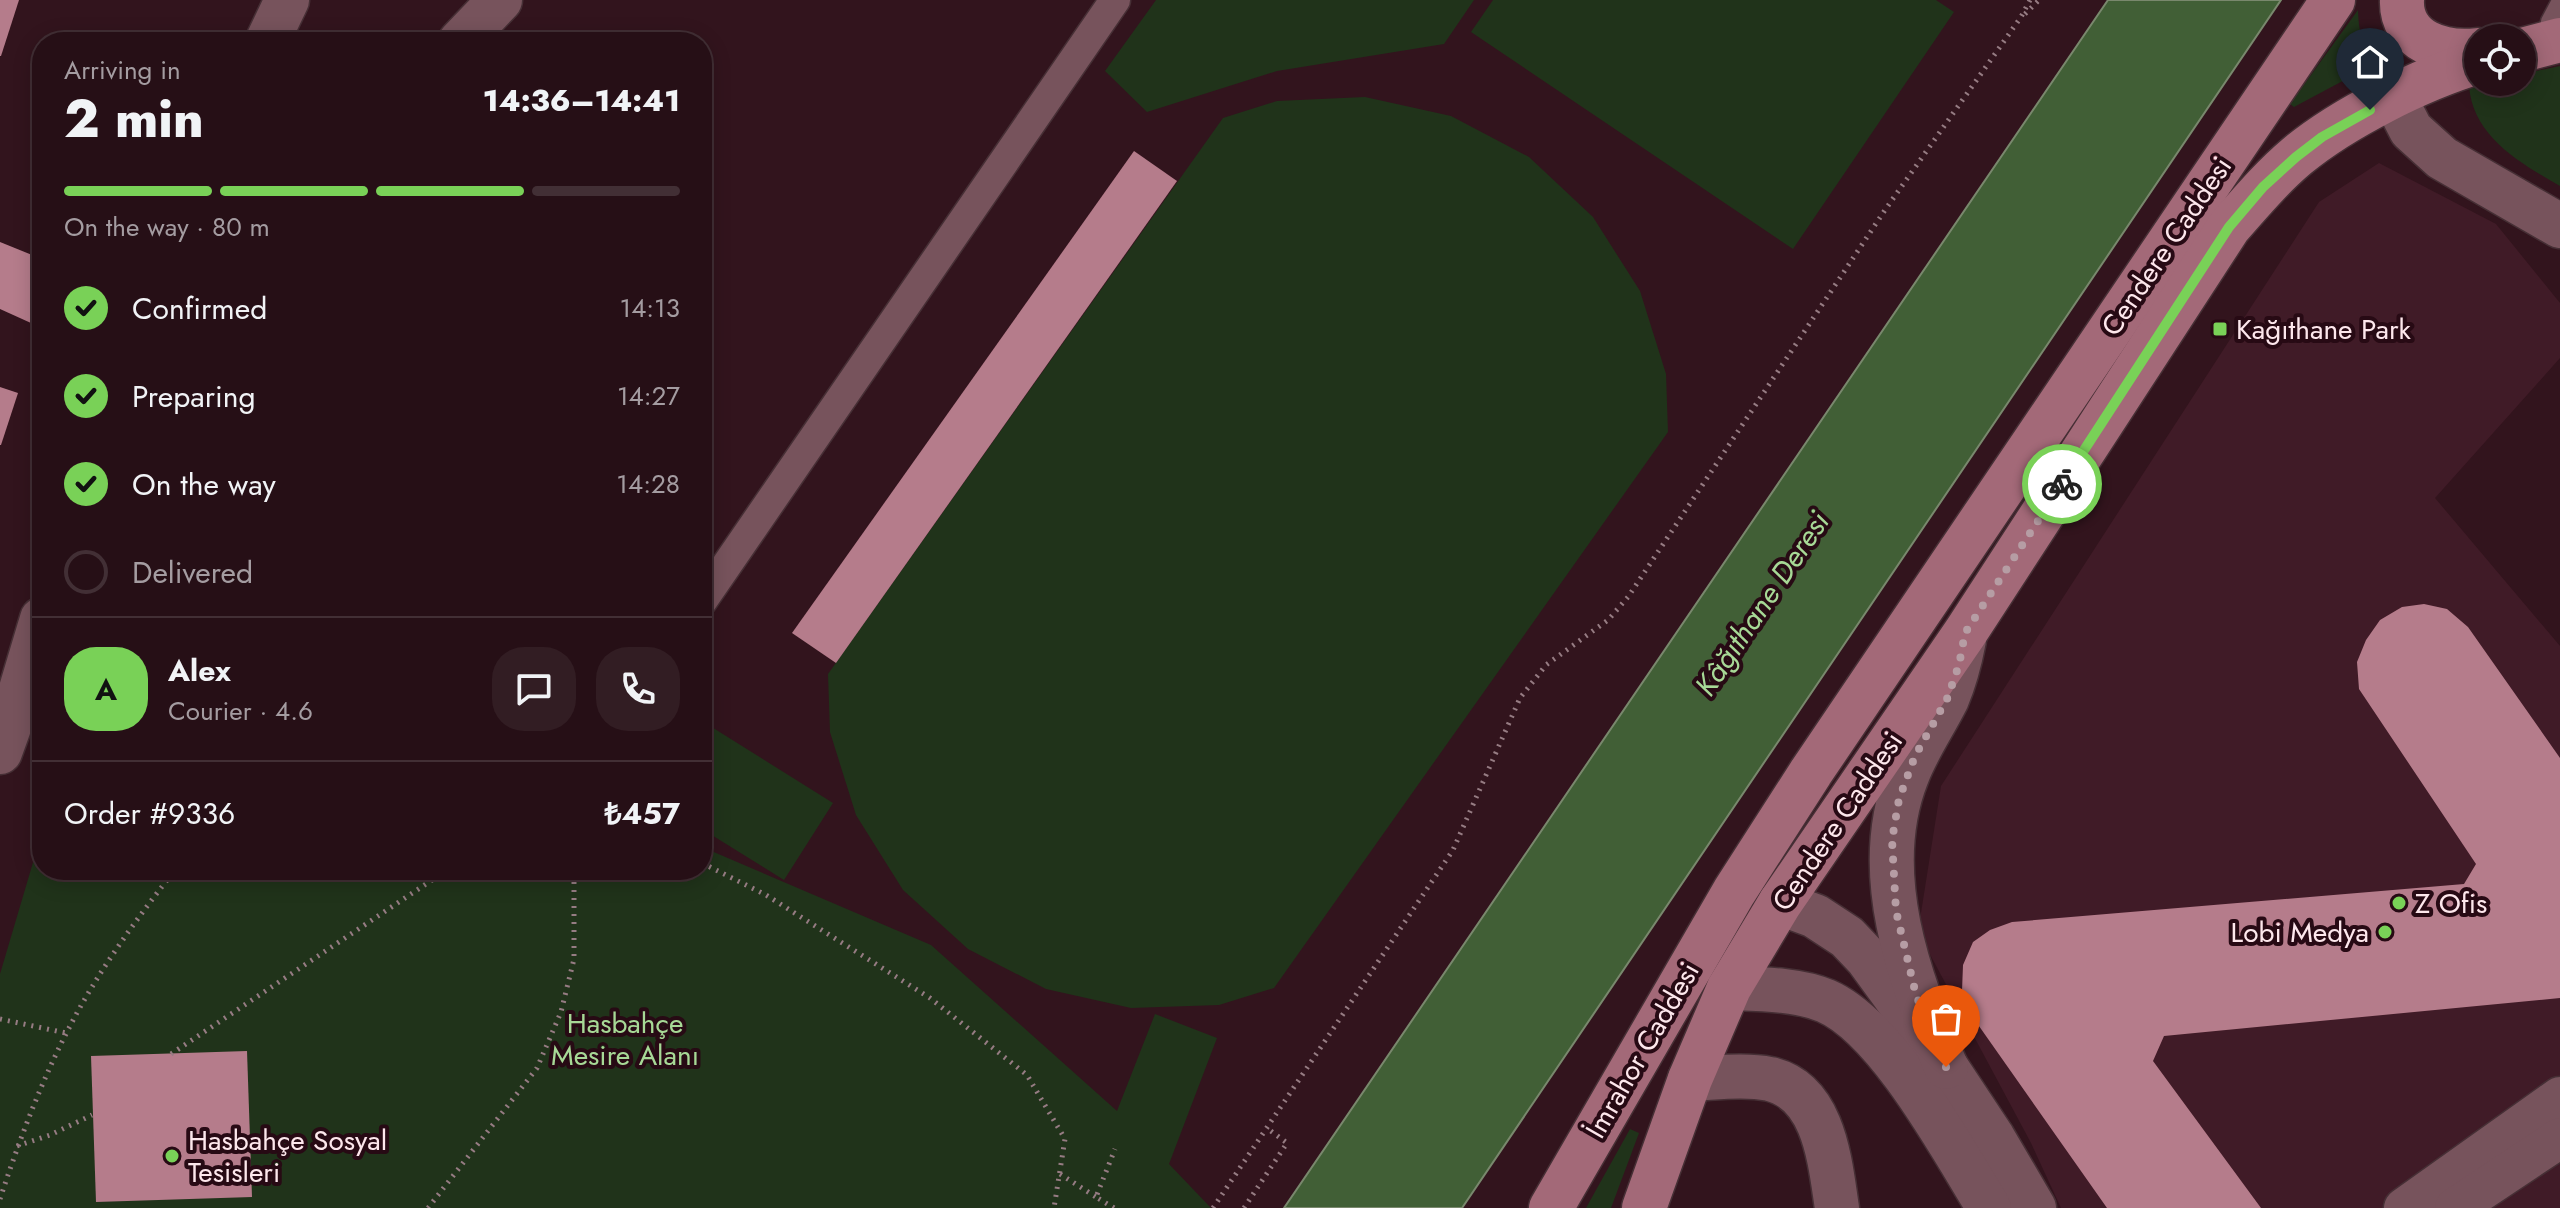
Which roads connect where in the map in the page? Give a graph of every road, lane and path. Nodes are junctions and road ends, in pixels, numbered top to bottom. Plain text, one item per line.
1 (287, 0) edge
2 (513, 0) edge
3 (1115, 0) edge
4 (2030, 0) edge
5 (2039, 0) edge
6 (2333, 0) edge
7 (2402, 0) edge
8 (2021, 17) junction
9 (485, 25) edge
10 (272, 32) edge
11 (2464, 52) edge
12 (2464, 66) edge
13 (2394, 97) junction
14 (2560, 226) edge
15 (712, 586) edge
16 (1965, 633) junction
17 (32, 652) edge
18 (32, 688) edge
19 (7, 734) edge
20 (712, 868) edge
21 (167, 880) edge
22 (432, 880) edge
23 (574, 880) edge
24 (1734, 892) junction
25 (1780, 903) junction
26 (1729, 988) junction
27 (0, 1019) edge
28 (66, 1033) junction
29 (171, 1054) dead end
30 (1946, 1067) junction
31 (1690, 1079) junction
32 (2560, 1097) edge
33 (92, 1115) dead end
34 (1268, 1129) junction
35 (2560, 1138) edge
36 (17, 1146) junction
37 (1115, 1149) dead end
38 (1060, 1174) junction
39 (1096, 1197) junction
40 (0, 1199) edge
41 (2449, 1200) edge
42 (428, 1208) edge
43 (1054, 1208) edge
44 (1114, 1208) edge
45 (1213, 1208) edge
46 (1244, 1208) edge
47 (1551, 1208) edge
48 (1644, 1208) edge
49 (1837, 1208) edge
50 (1989, 1208) edge
51 (2034, 1208) edge
52 (2404, 1208) edge

1 - 10 main road
2 - 9 lane
3 - 15 street
4 - 8 path
5 - 8 path
6 - 24 main road, Cendere Caddesi
7 - 11 main road
8 - 34 path
12 - 13 main road, Cendere Caddesi
13 - 14 main road
13 - 16 main road, Cendere Caddesi
16 - 25 main road, Cendere Caddesi
16 - 30 main road
17 - 19 main road
18 - 19 main road
20 - 38 path
21 - 28 path
22 - 29 path
23 - 42 path
24 - 25 main road
24 - 47 main road, İmrahor Caddesi
25 - 26 main road, Cendere Caddesi
25 - 30 main road
26 - 31 main road, İmrahor Caddesi
26 - 50 main road
27 - 28 path
28 - 36 path
30 - 51 main road
31 - 48 main road, İmrahor Caddesi
31 - 49 main road
32 - 41 street
33 - 36 path
34 - 45 path
34 - 46 path
35 - 41 street
36 - 40 path
37 - 39 path
38 - 39 path
38 - 43 path
39 - 44 path
41 - 52 street

